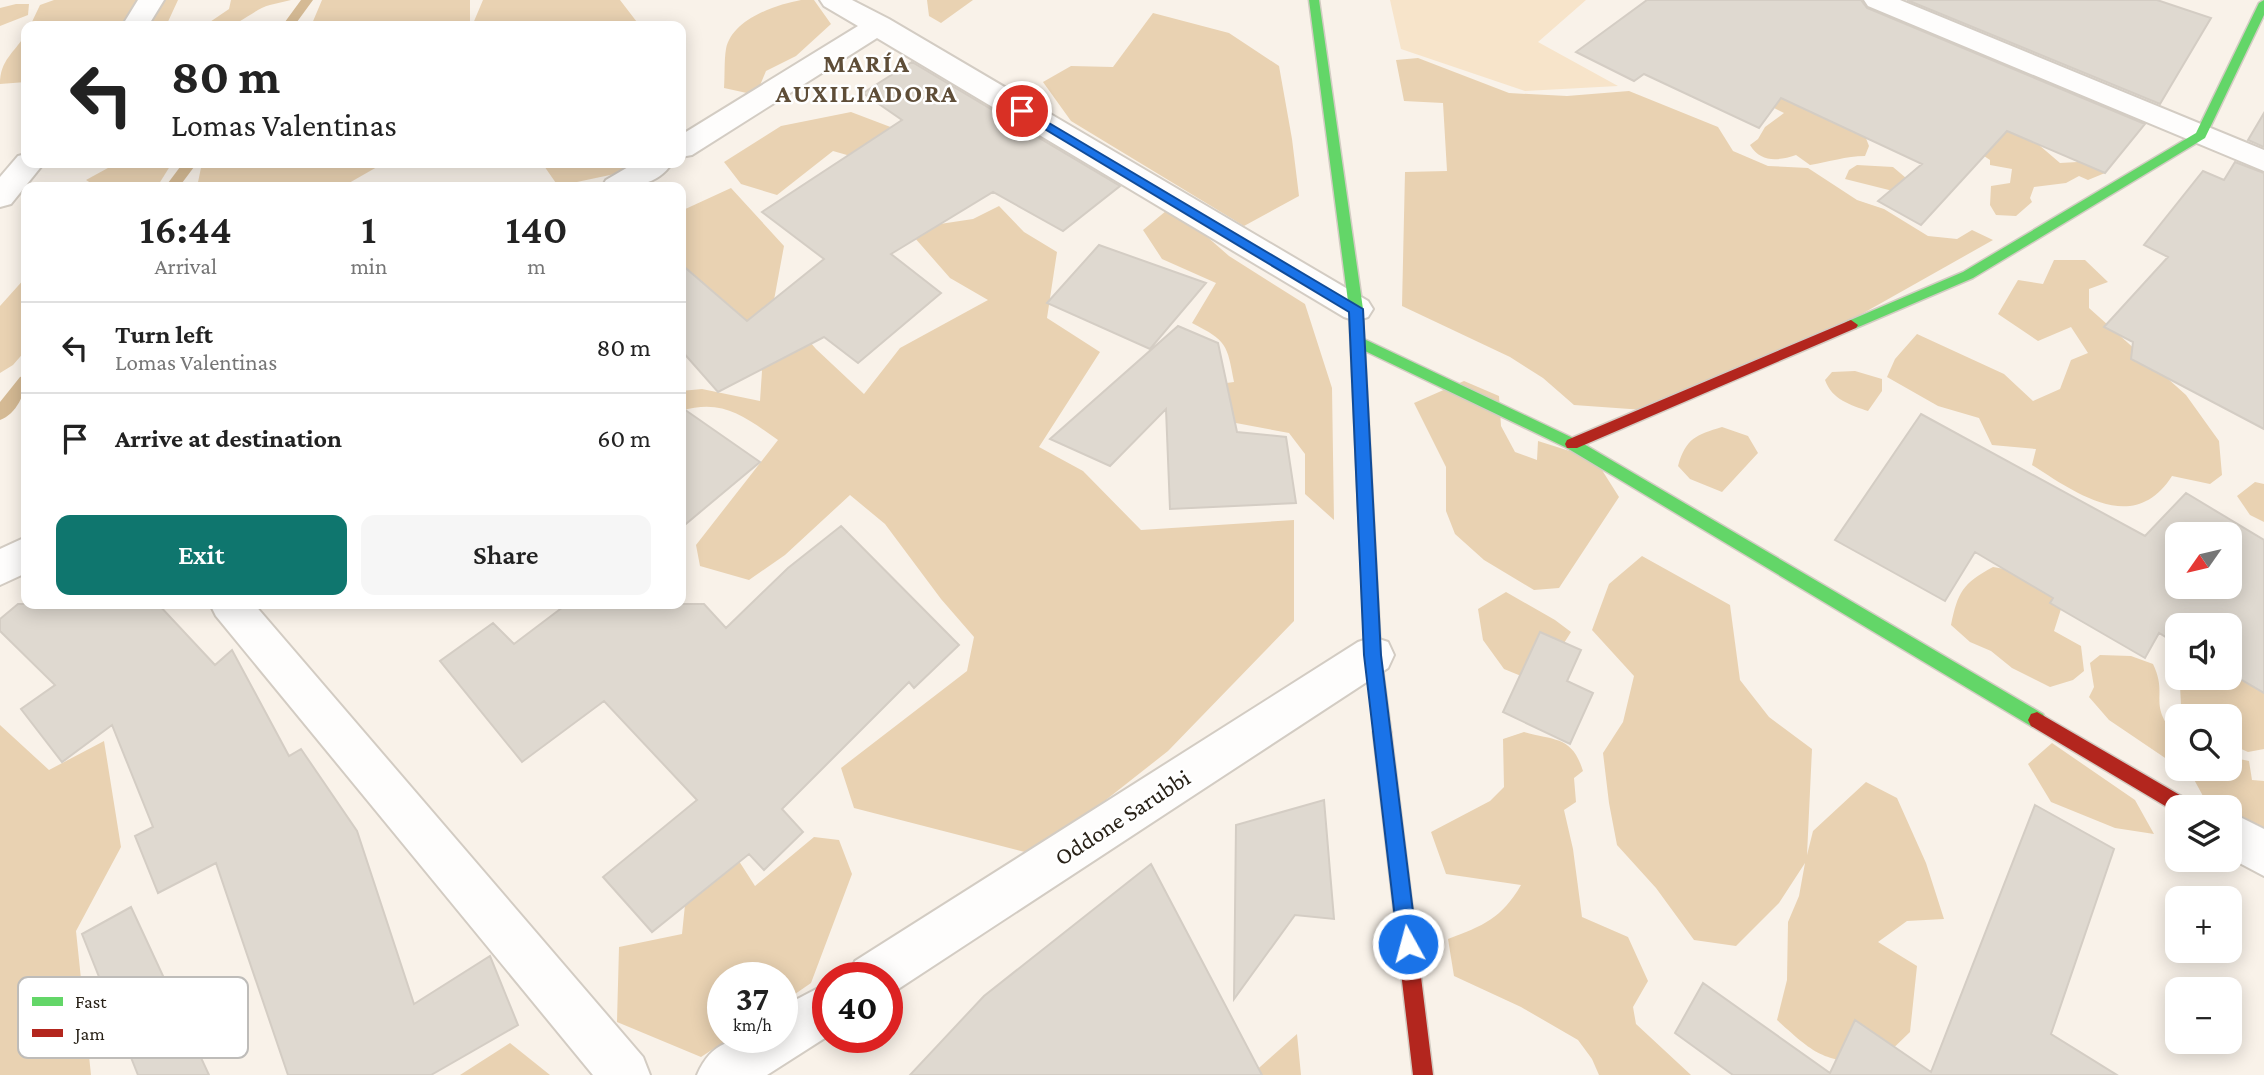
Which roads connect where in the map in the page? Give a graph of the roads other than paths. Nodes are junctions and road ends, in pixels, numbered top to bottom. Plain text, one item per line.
1 (151, 0) edge
2 (834, 0) edge
3 (1314, 0) edge
4 (1877, 0) edge
5 (2264, 3) edge
6 (138, 21) edge
7 (879, 25) junction
8 (2201, 135) junction
9 (686, 145) edge
10 (2264, 161) edge
11 (25, 168) edge
12 (649, 168) edge
13 (625, 182) edge
14 (0, 197) edge
15 (1356, 309) junction
16 (1359, 342) junction
17 (1572, 444) junction
18 (21, 556) edge
19 (0, 569) edge
20 (234, 609) edge
21 (1373, 655) junction
22 (2165, 796) edge
23 (2242, 841) edge
24 (2264, 854) edge
25 (897, 962) edge
26 (756, 1053) edge
27 (625, 1075) edge
28 (722, 1075) edge
29 (1423, 1075) edge

1 - 6 street
2 - 7 street
3 - 15 street
4 - 8 street
5 - 8 street
7 - 9 street
7 - 15 street
8 - 10 street
8 - 17 street
11 - 14 street
12 - 13 street
15 - 16 street
16 - 17 street
16 - 21 street
17 - 22 street
18 - 19 street
20 - 27 street
21 - 25 street, Oddone Sarubbi
21 - 29 street
23 - 24 street
26 - 28 street

